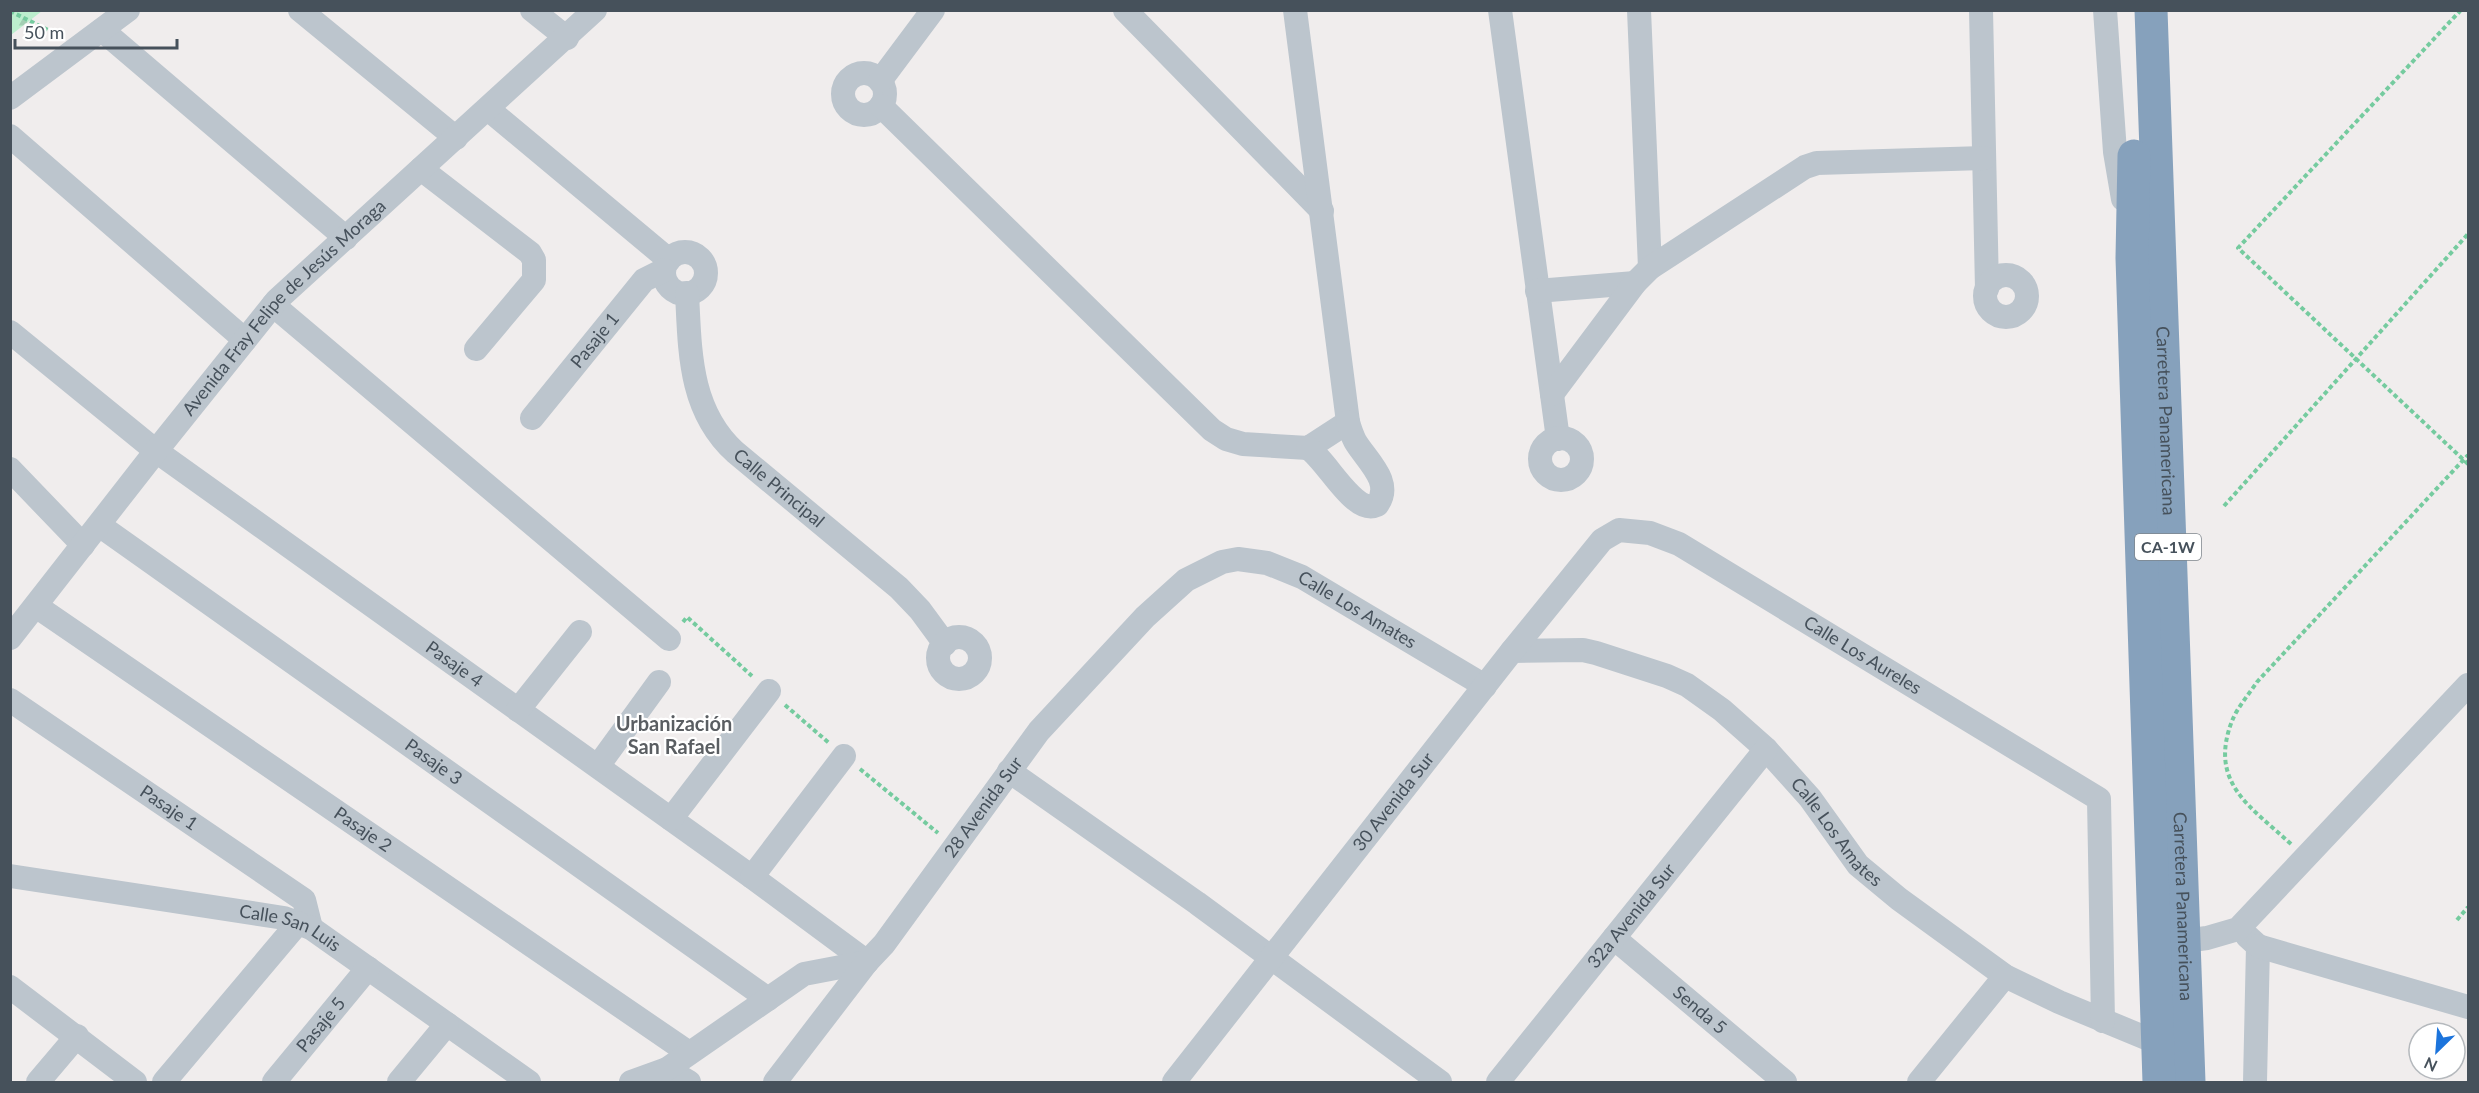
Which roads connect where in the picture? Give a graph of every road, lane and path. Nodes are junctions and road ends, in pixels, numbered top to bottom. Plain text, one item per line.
1 (128, 10) edge
2 (300, 10) edge
3 (532, 10) edge
4 (595, 10) edge
5 (933, 10) edge
6 (1125, 10) edge
7 (1295, 10) edge
8 (1500, 10) edge
9 (1639, 10) edge
10 (1982, 10) edge
11 (2105, 10) edge
12 (2127, 10) edge
13 (2151, 10) edge
14 (2461, 10) edge
15 (10, 11) edge
16 (102, 30) junction
17 (567, 38) junction
18 (80, 47) junction
19 (880, 81) junction
20 (10, 98) edge
21 (881, 106) junction
22 (488, 109) junction
23 (10, 136) edge
24 (456, 138) junction
25 (1984, 158) junction
26 (421, 169) junction
27 (1322, 211) junction
28 (2469, 234) edge
29 (346, 238) junction
30 (2132, 258) junction
31 (666, 265) junction
32 (1642, 275) junction
33 (1987, 289) dead end
34 (1538, 291) junction
35 (687, 293) junction
36 (273, 305) junction
37 (10, 332) edge
38 (245, 339) junction
39 (476, 349) dead end
40 (2356, 358) junction
41 (1552, 394) junction
42 (532, 418) dead end
43 (1348, 423) junction
44 (1558, 439) dead end
45 (1308, 448) junction
46 (156, 451) junction
47 (2469, 455) edge
48 (2464, 460) junction
49 (2469, 464) edge
50 (10, 469) edge
51 (2224, 506) dead end
52 (99, 525) junction
53 (1619, 530) joint
54 (83, 545) junction
55 (1222, 562) joint
56 (20, 619) edge
57 (580, 632) dead end
58 (669, 639) joint
59 (945, 644) dead end
60 (1512, 651) junction
61 (659, 682) dead end
62 (2469, 685) edge
63 (1485, 686) junction
64 (769, 692) junction
65 (10, 700) edge
66 (518, 710) junction
67 (1766, 749) junction
68 (844, 756) junction
69 (598, 766) junction
70 (1009, 771) junction
71 (671, 819) junction
72 (954, 847) junction
73 (2306, 857) junction
74 (10, 876) edge
75 (752, 877) junction
76 (2469, 908) edge
77 (2457, 920) dead end
78 (304, 925) junction
79 (2238, 929) junction
80 (1614, 938) junction
81 (2184, 940) junction
82 (2258, 946) junction
83 (1272, 958) junction
84 (867, 962) junction
85 (368, 968) junction
86 (2005, 976) junction
87 (10, 987) edge
88 (768, 999) junction
89 (2469, 1007) edge
90 (2103, 1021) junction
91 (447, 1024) junction
92 (77, 1036) junction
93 (2158, 1043) junction
94 (689, 1053) junction
95 (667, 1069) junction
96 (529, 1082) edge
97 (38, 1083) edge
98 (135, 1083) edge
99 (164, 1083) edge
100 (274, 1083) edge
101 (399, 1083) edge
102 (631, 1083) edge
103 (688, 1083) edge
104 (775, 1083) edge
105 (1174, 1083) edge
106 (1440, 1083) edge
107 (1498, 1083) edge
108 (1785, 1083) edge
109 (1919, 1083) edge
110 (2159, 1083) edge
111 (2189, 1083) edge
112 (2255, 1083) edge

1 - 16 street
2 - 24 street
3 - 17 street
4 - 17 street, Avenida Fray Felipe de Jesús Moraga
5 - 19 street
6 - 27 street
7 - 27 street
8 - 34 street
9 - 32 street
10 - 25 street
11 - 30 street
12 - 30 highway, Carretera Panamericana / CA-1W
13 - 81 highway, Carretera Panamericana / CA-1W
14 - 40 path
15 - 18 path
16 - 18 street
16 - 29 street
17 - 22 street, Avenida Fray Felipe de Jesús Moraga
18 - 20 street
19 - 21 street
19 - 21 street
21 - 45 street
22 - 24 street, Avenida Fray Felipe de Jesús Moraga
22 - 31 street
23 - 38 street
24 - 26 street, Avenida Fray Felipe de Jesús Moraga
25 - 32 street
25 - 33 street
26 - 29 street, Avenida Fray Felipe de Jesús Moraga
26 - 39 street
27 - 43 street
28 - 40 path
29 - 36 street, Avenida Fray Felipe de Jesús Moraga
30 - 93 highway, Carretera Panamericana / CA-1W
31 - 35 street
31 - 35 street
31 - 42 street, Pasaje 1
32 - 34 street
32 - 41 street
34 - 41 street
35 - 59 street, Calle Principal
36 - 38 street, Avenida Fray Felipe de Jesús Moraga
36 - 58 street
37 - 46 street, Pasaje 4
38 - 46 street, Avenida Fray Felipe de Jesús Moraga
40 - 48 path
40 - 51 path
41 - 44 street
43 - 45 street
43 - 45 street
46 - 52 street, Avenida Fray Felipe de Jesús Moraga
46 - 66 street, Pasaje 4
47 - 48 path
48 - 49 path
48 - 73 path
50 - 54 street
52 - 54 street, Avenida Fray Felipe de Jesús Moraga
52 - 88 street, Pasaje 3
53 - 60 street, 30 Avenida Sur
53 - 90 street, Calle Los Aureles
54 - 56 street, Avenida Fray Felipe de Jesús Moraga
55 - 63 street, Calle Los Amates
55 - 70 street, 28 Avenida Sur
56 - 94 street, Pasaje 2
57 - 66 street
58 - 64 path
60 - 63 street, 30 Avenida Sur
60 - 67 street, Calle Los Amates
61 - 69 street
62 - 73 street
63 - 83 street, 30 Avenida Sur
64 - 68 path
64 - 71 street
65 - 78 street, Pasaje 1
66 - 69 street, Pasaje 4
67 - 80 street, 32a Avenida Sur
67 - 86 street, Calle Los Amates
68 - 72 path
68 - 75 street
69 - 71 street, Pasaje 4
70 - 72 street, 28 Avenida Sur
70 - 83 street
71 - 75 street, Pasaje 4
72 - 84 street, 28 Avenida Sur
73 - 79 street
74 - 78 street, Calle San Luis
75 - 84 street, Pasaje 4
76 - 77 path
78 - 85 street, Calle San Luis
78 - 99 street
79 - 81 street
79 - 82 street
80 - 107 street, 32a Avenida Sur
80 - 108 street, Senda 5
81 - 111 highway, Carretera Panamericana / CA-1W
82 - 89 street
82 - 112 street
83 - 105 street, 30 Avenida Sur
83 - 106 street
84 - 88 street
84 - 104 street, 28 Avenida Sur
85 - 91 street, Calle San Luis
85 - 100 street, Pasaje 5
86 - 90 street, Calle Los Amates
86 - 109 street
87 - 92 street
88 - 94 street
90 - 93 street, Calle Los Amates
91 - 96 street, Calle San Luis
91 - 101 street
92 - 97 street
92 - 98 street
93 - 110 highway, Carretera Panamericana / CA-1W
94 - 95 street
95 - 102 street
95 - 103 street

